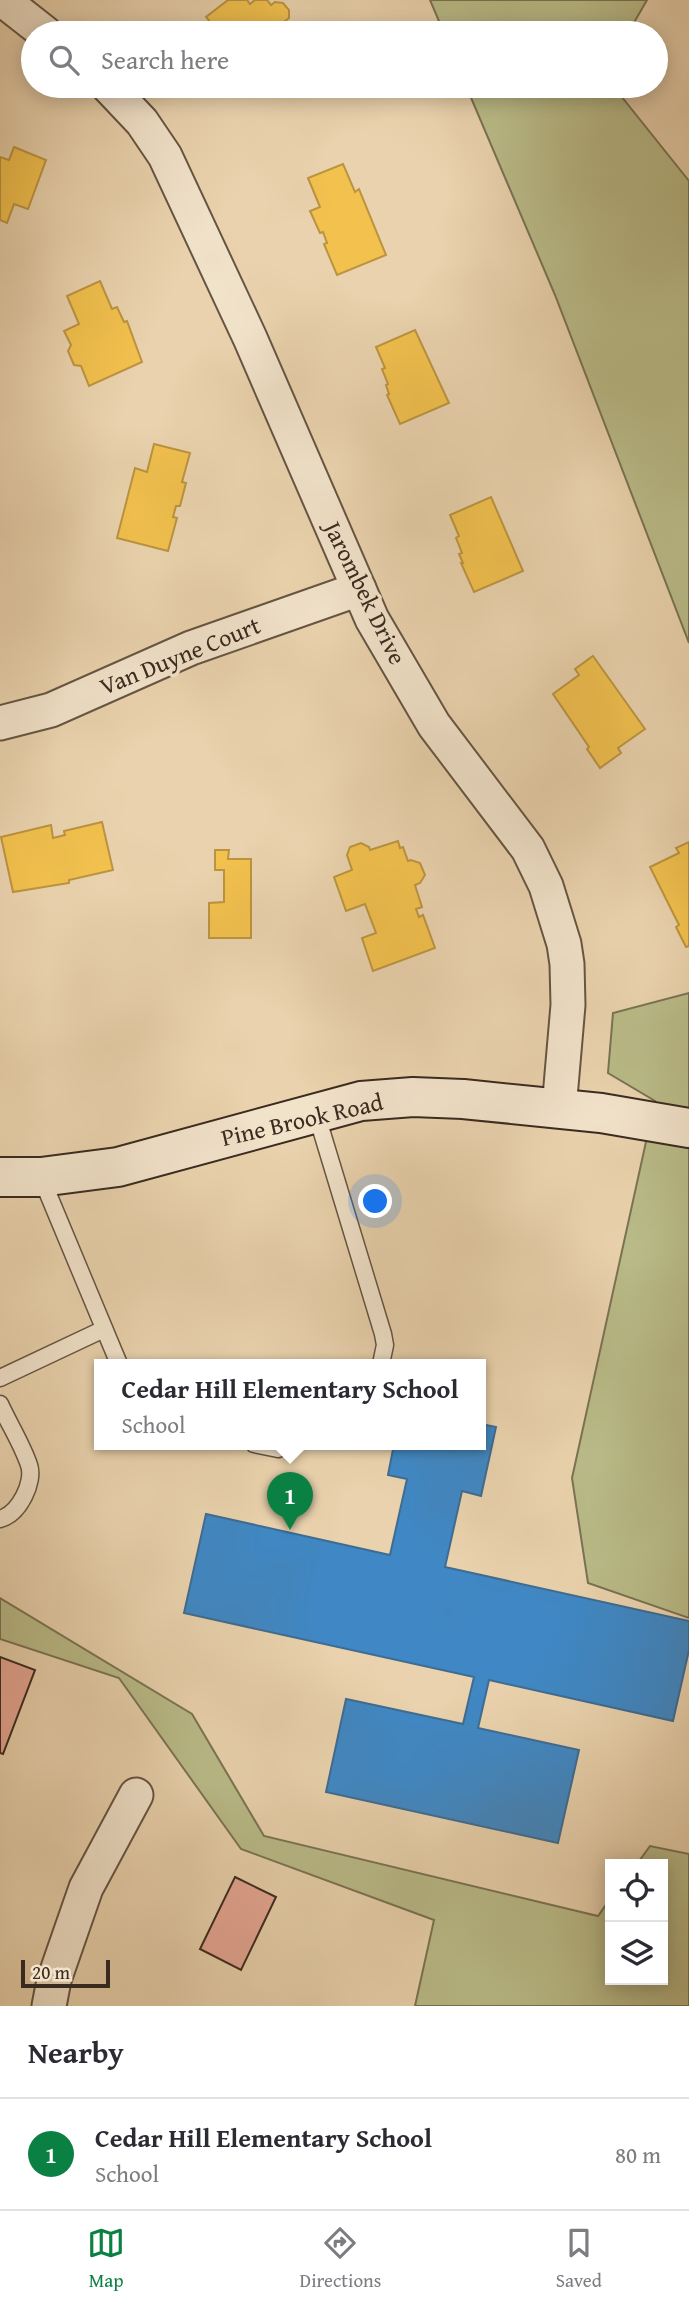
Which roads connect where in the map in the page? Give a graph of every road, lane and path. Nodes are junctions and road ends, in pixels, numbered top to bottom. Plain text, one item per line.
1 (3, 0) edge
2 (29, 21) edge
3 (119, 98) edge
4 (359, 589) junction
5 (0, 723) edge
6 (559, 1109) junction
7 (316, 1113) junction
8 (689, 1128) edge
9 (0, 1177) edge
10 (41, 1177) junction
11 (104, 1329) junction
12 (116, 1359) edge
13 (382, 1359) edge
14 (0, 1378) edge
15 (0, 1404) edge
16 (0, 1519) edge
17 (136, 1795) dead end
18 (49, 2006) edge

1 - 2 street
3 - 4 street, Jarombek Drive
4 - 5 street, Van Duyne Court
4 - 6 street, Jarombek Drive
6 - 7 street, Pine Brook Road
6 - 8 street, Pine Brook Road
7 - 10 street, Pine Brook Road
7 - 13 lane
9 - 10 street, Pine Brook Road
10 - 11 lane
11 - 12 lane
11 - 14 lane
15 - 16 lane
17 - 18 street

